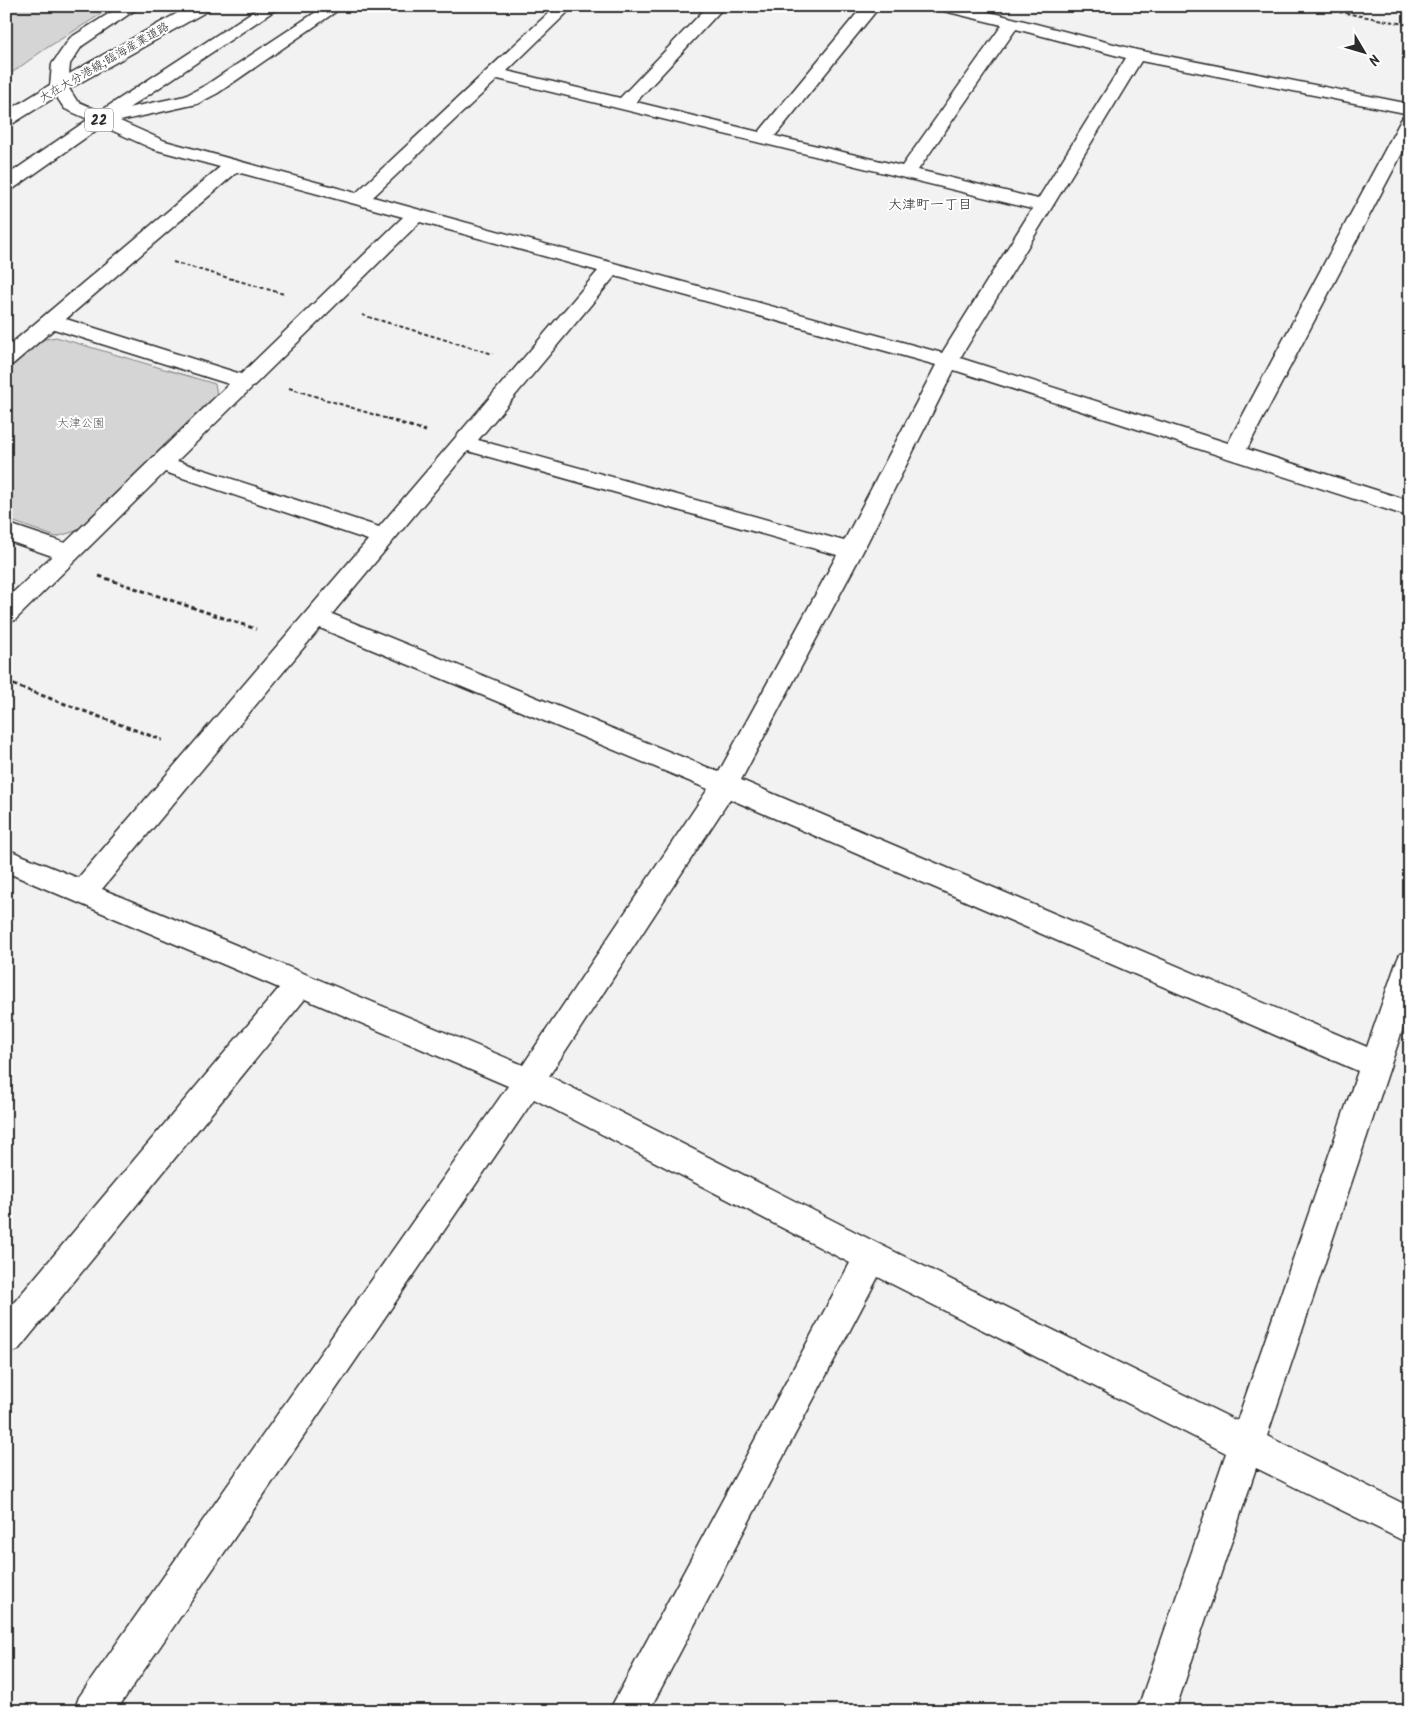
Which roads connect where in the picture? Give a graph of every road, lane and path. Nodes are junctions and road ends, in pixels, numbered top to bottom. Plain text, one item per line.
1 (133, 6) edge
2 (203, 6) edge
3 (273, 6) edge
4 (336, 6) edge
5 (566, 6) edge
6 (717, 6) edge
7 (872, 6) edge
8 (946, 6) edge
9 (1307, 6) edge
10 (1012, 23) junction
11 (1410, 25) edge
12 (1136, 55) junction
13 (495, 73) junction
14 (59, 87) junction
15 (624, 105) junction
16 (1410, 109) edge
17 (6, 120) edge
18 (99, 120) junction
19 (1410, 120) edge
20 (764, 139) junction
21 (233, 166) junction
22 (907, 173) junction
23 (6, 185) edge
24 (359, 200) junction
25 (1043, 206) junction
26 (416, 215) junction
27 (134, 250) junction
28 (611, 268) junction
29 (323, 305) junction
30 (51, 321) junction
31 (6, 359) edge
32 (948, 361) junction
33 (529, 365) junction
34 (247, 379) junction
35 (464, 443) junction
36 (1234, 453) junction
37 (161, 463) junction
38 (1410, 509) edge
39 (6, 531) edge
40 (384, 537) junction
41 (851, 551) junction
42 (64, 558) junction
43 (6, 614) edge
44 (316, 617) junction
45 (294, 642) junction
46 (6, 682) edge
47 (200, 754) junction
48 (725, 785) junction
49 (6, 860) edge
50 (83, 892) junction
51 (1410, 963) edge
52 (300, 984) junction
53 (1376, 1064) junction
54 (530, 1081) junction
55 (871, 1257) junction
56 (6, 1338) edge
57 (1246, 1445) junction
58 (1410, 1526) edge
59 (93, 1711) edge
60 (628, 1711) edge
61 (1156, 1711) edge

1 - 14 street
2 - 14 street, 大在大分港線;臨海産業道路
3 - 18 street, 22
4 - 18 street
5 - 13 street
6 - 15 street
7 - 20 street
8 - 10 street
9 - 11 path
10 - 12 street
10 - 22 street
12 - 16 street
12 - 25 street
13 - 15 street
13 - 24 street
14 - 17 street, 大在大分港線;臨海産業道路
14 - 18 street
15 - 20 street
18 - 21 street
18 - 23 street, 22
19 - 36 street
20 - 22 street
21 - 24 street
21 - 27 street
22 - 25 street
24 - 26 street
25 - 32 street
26 - 28 street
26 - 29 street
27 - 29 path
27 - 30 street
28 - 32 street
28 - 33 street
29 - 33 path
29 - 34 street
30 - 31 street
30 - 34 street
32 - 36 street
32 - 41 street
33 - 35 street
34 - 35 path
34 - 37 street
35 - 40 street
35 - 41 street
36 - 38 street
37 - 40 street
37 - 42 street
39 - 42 street
40 - 44 street
41 - 48 street
42 - 43 street
42 - 45 path
44 - 45 street
44 - 48 street
45 - 47 street
46 - 47 path
47 - 50 street
48 - 53 street
48 - 54 street
49 - 50 street
50 - 52 street
51 - 53 street
52 - 54 street
52 - 56 street
53 - 57 street
54 - 55 street
54 - 59 street
55 - 57 street
55 - 60 street
57 - 58 street
57 - 61 street

